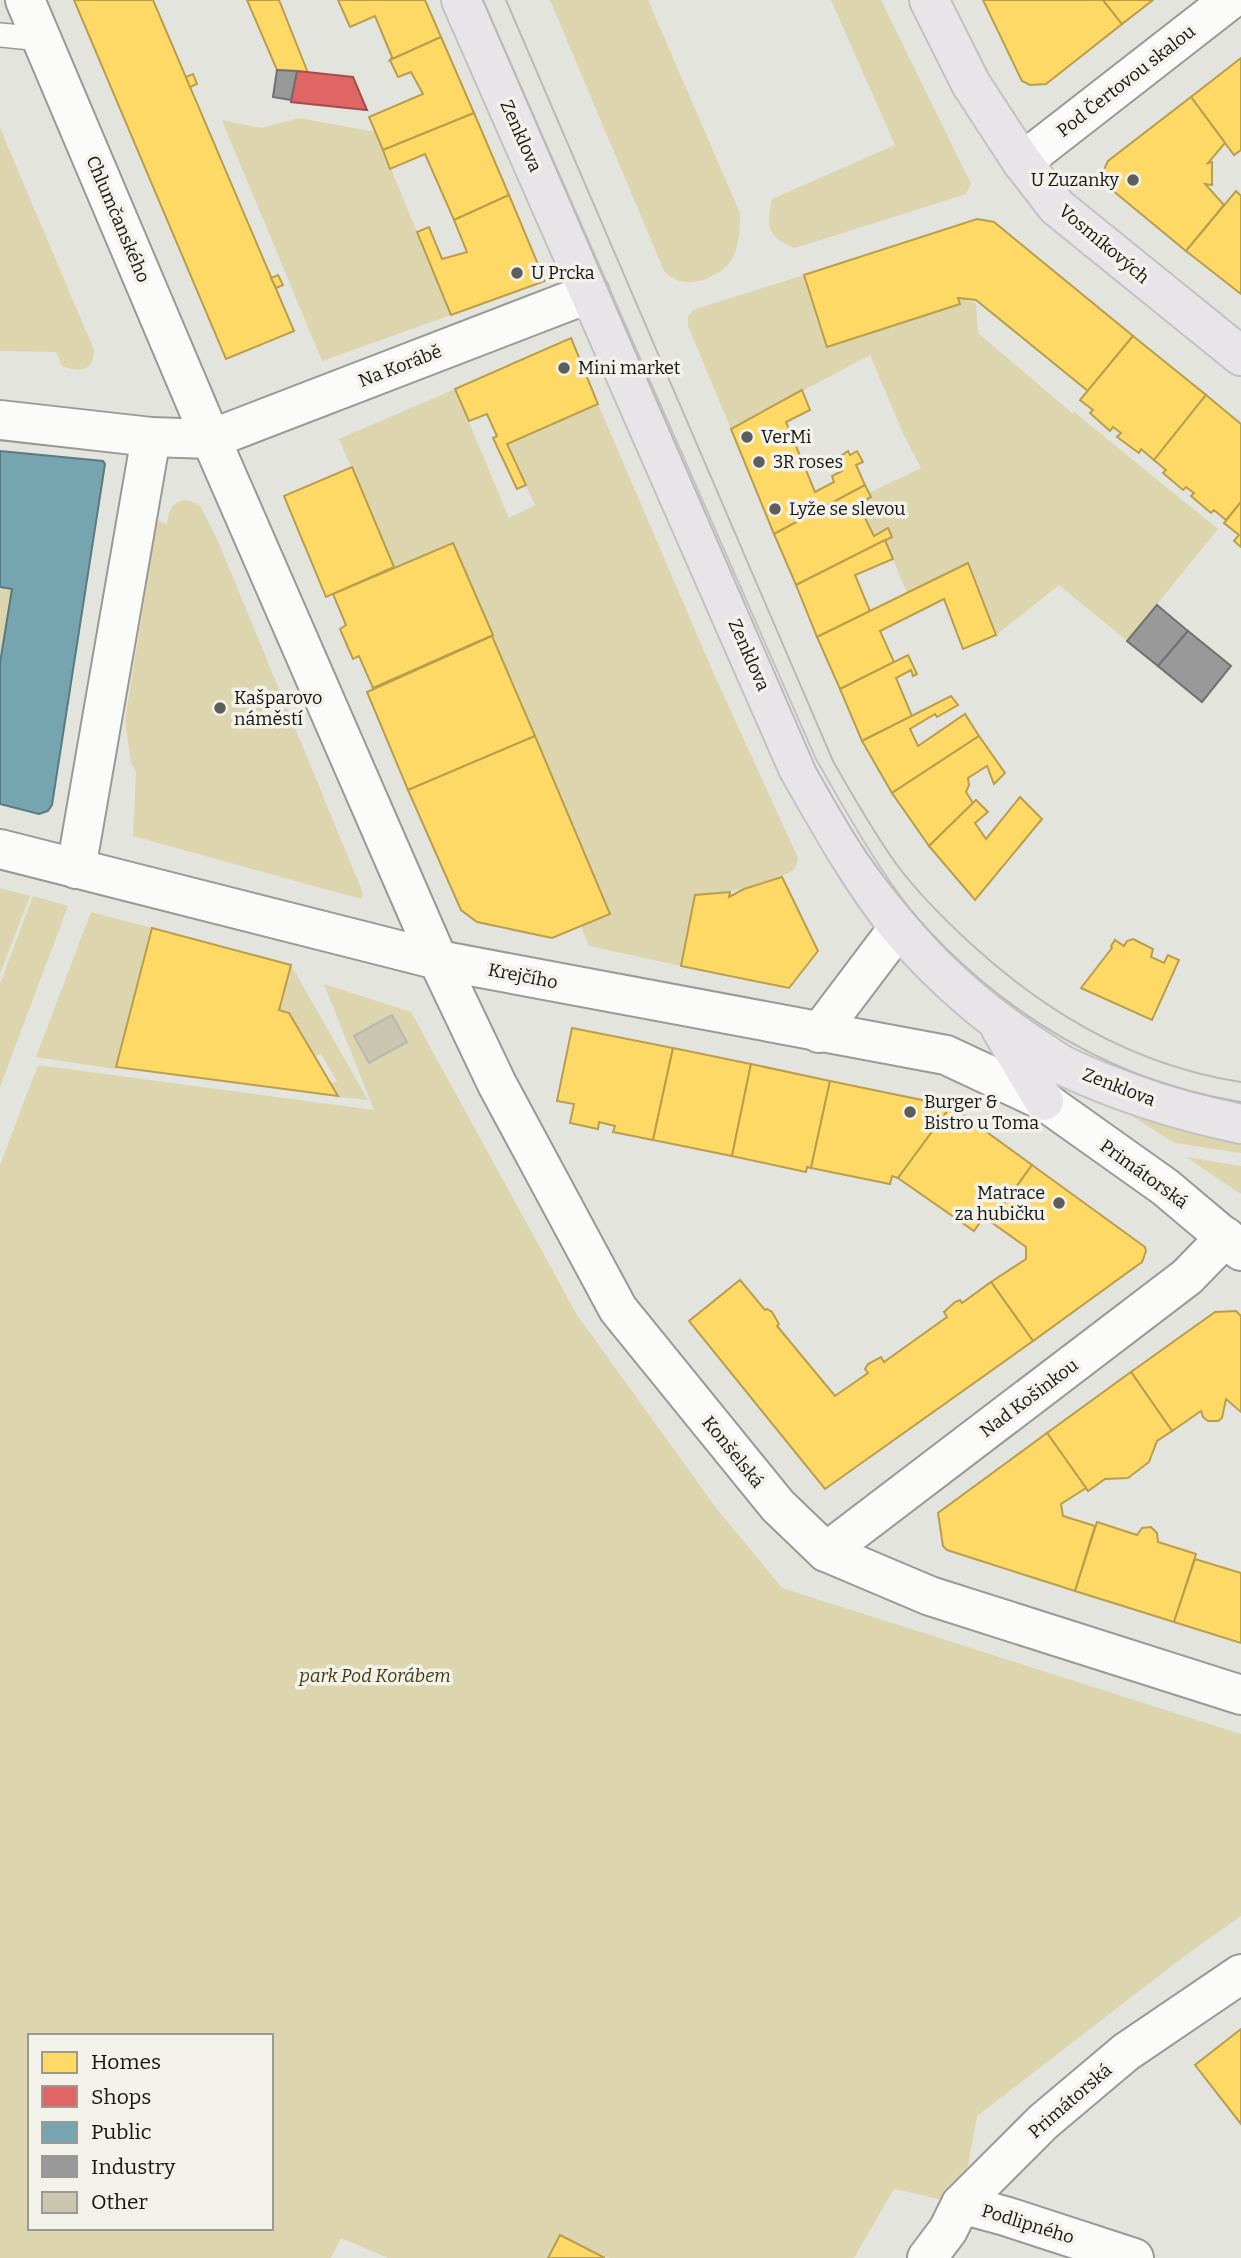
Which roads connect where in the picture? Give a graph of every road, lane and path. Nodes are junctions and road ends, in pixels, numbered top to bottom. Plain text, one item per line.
1 (25, 0) edge
2 (461, 0) edge
3 (929, 0) edge
4 (1230, 0) edge
5 (0, 34) edge
6 (41, 39) junction
7 (1022, 162) junction
8 (590, 293) junction
9 (1241, 356) edge
10 (0, 420) edge
11 (151, 437) junction
12 (211, 439) junction
13 (0, 849) edge
14 (76, 869) junction
15 (899, 927) junction
16 (438, 960) junction
17 (996, 1022) junction
18 (819, 1033) junction
19 (1044, 1101) junction
20 (1241, 1124) edge
21 (1234, 1244) edge
22 (826, 1552) junction
23 (1241, 1695) edge
24 (1241, 1974) edge
25 (961, 2204) junction
26 (927, 2258) edge
27 (1134, 2258) edge

1 - 6 street, Chlumčanského
2 - 8 main road, Zenklova
3 - 7 main road, Vosmíkových
4 - 7 street, Pod Čertovou skalou
5 - 6 lane
6 - 12 street, Chlumčanského
7 - 9 main road, Vosmíkových
8 - 12 street, Na Korábě
8 - 15 main road, Zenklova
10 - 11 street
11 - 12 street
11 - 14 street
12 - 16 street
13 - 14 street, Krejčího
14 - 16 street, Krejčího
15 - 17 main road, Zenklova
15 - 18 street
16 - 18 street, Krejčího
16 - 22 street, Konšelská
17 - 19 main road
17 - 20 main road, Zenklova
18 - 19 street, Krejčího
19 - 21 street, Primátorská
21 - 22 street, Nad Košinkou
22 - 23 street, Konšelská
24 - 25 street, Primátorská
25 - 26 street, Primátorská
25 - 27 street, Podlipného

